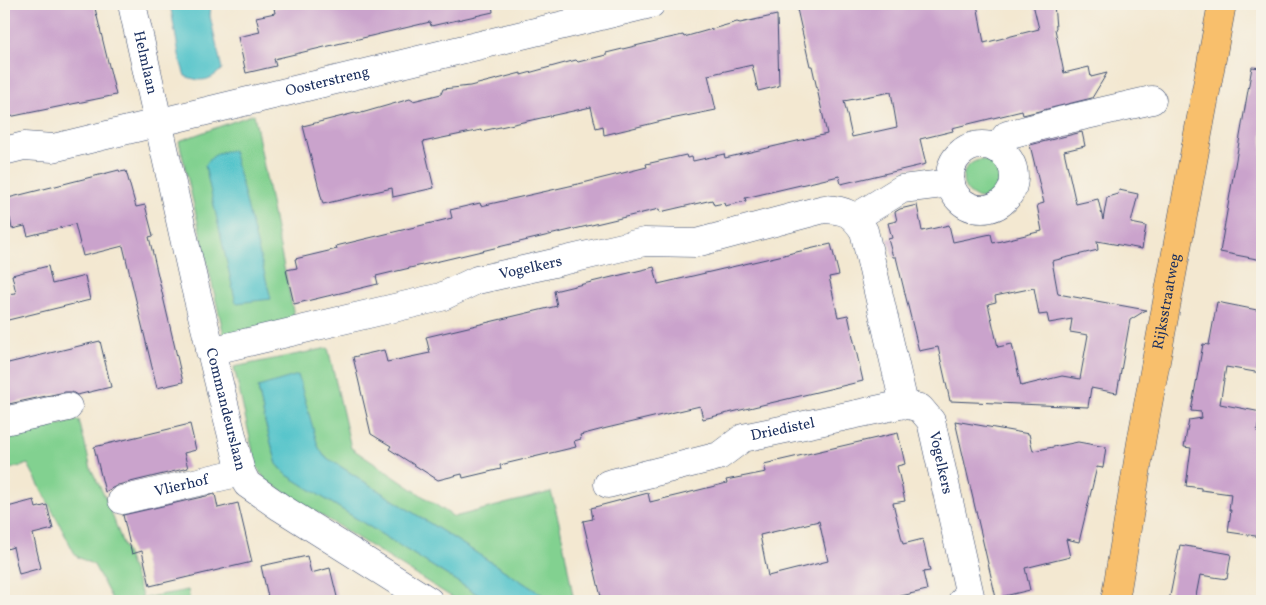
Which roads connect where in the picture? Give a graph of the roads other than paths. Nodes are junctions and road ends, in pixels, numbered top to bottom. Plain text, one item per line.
1 (132, 4) edge
2 (651, 4) edge
3 (1222, 4) edge
4 (1152, 100) dead end
5 (158, 123) junction
6 (996, 149) junction
7 (4, 151) edge
8 (951, 183) junction
9 (855, 218) junction
10 (210, 351) junction
11 (904, 404) junction
12 (68, 407) dead end
13 (4, 421) edge
14 (241, 472) junction
15 (608, 484) dead end
16 (122, 500) dead end
17 (429, 601) edge
18 (969, 601) edge
19 (1115, 601) edge

1 - 5 street, Helmlaan
2 - 5 street, Oosterstreng
3 - 19 main road, Rijksstraatweg
4 - 6 street
5 - 7 street, Oosterstreng
5 - 10 street, Commandeurslaan
6 - 8 street
6 - 8 street
8 - 9 street
9 - 10 street, Vogelkers
9 - 11 street
10 - 14 street, Commandeurslaan
11 - 15 street, Driedistel
11 - 18 street, Vogelkers
12 - 13 street
14 - 16 street, Vlierhof
14 - 17 street, Commandeurslaan

